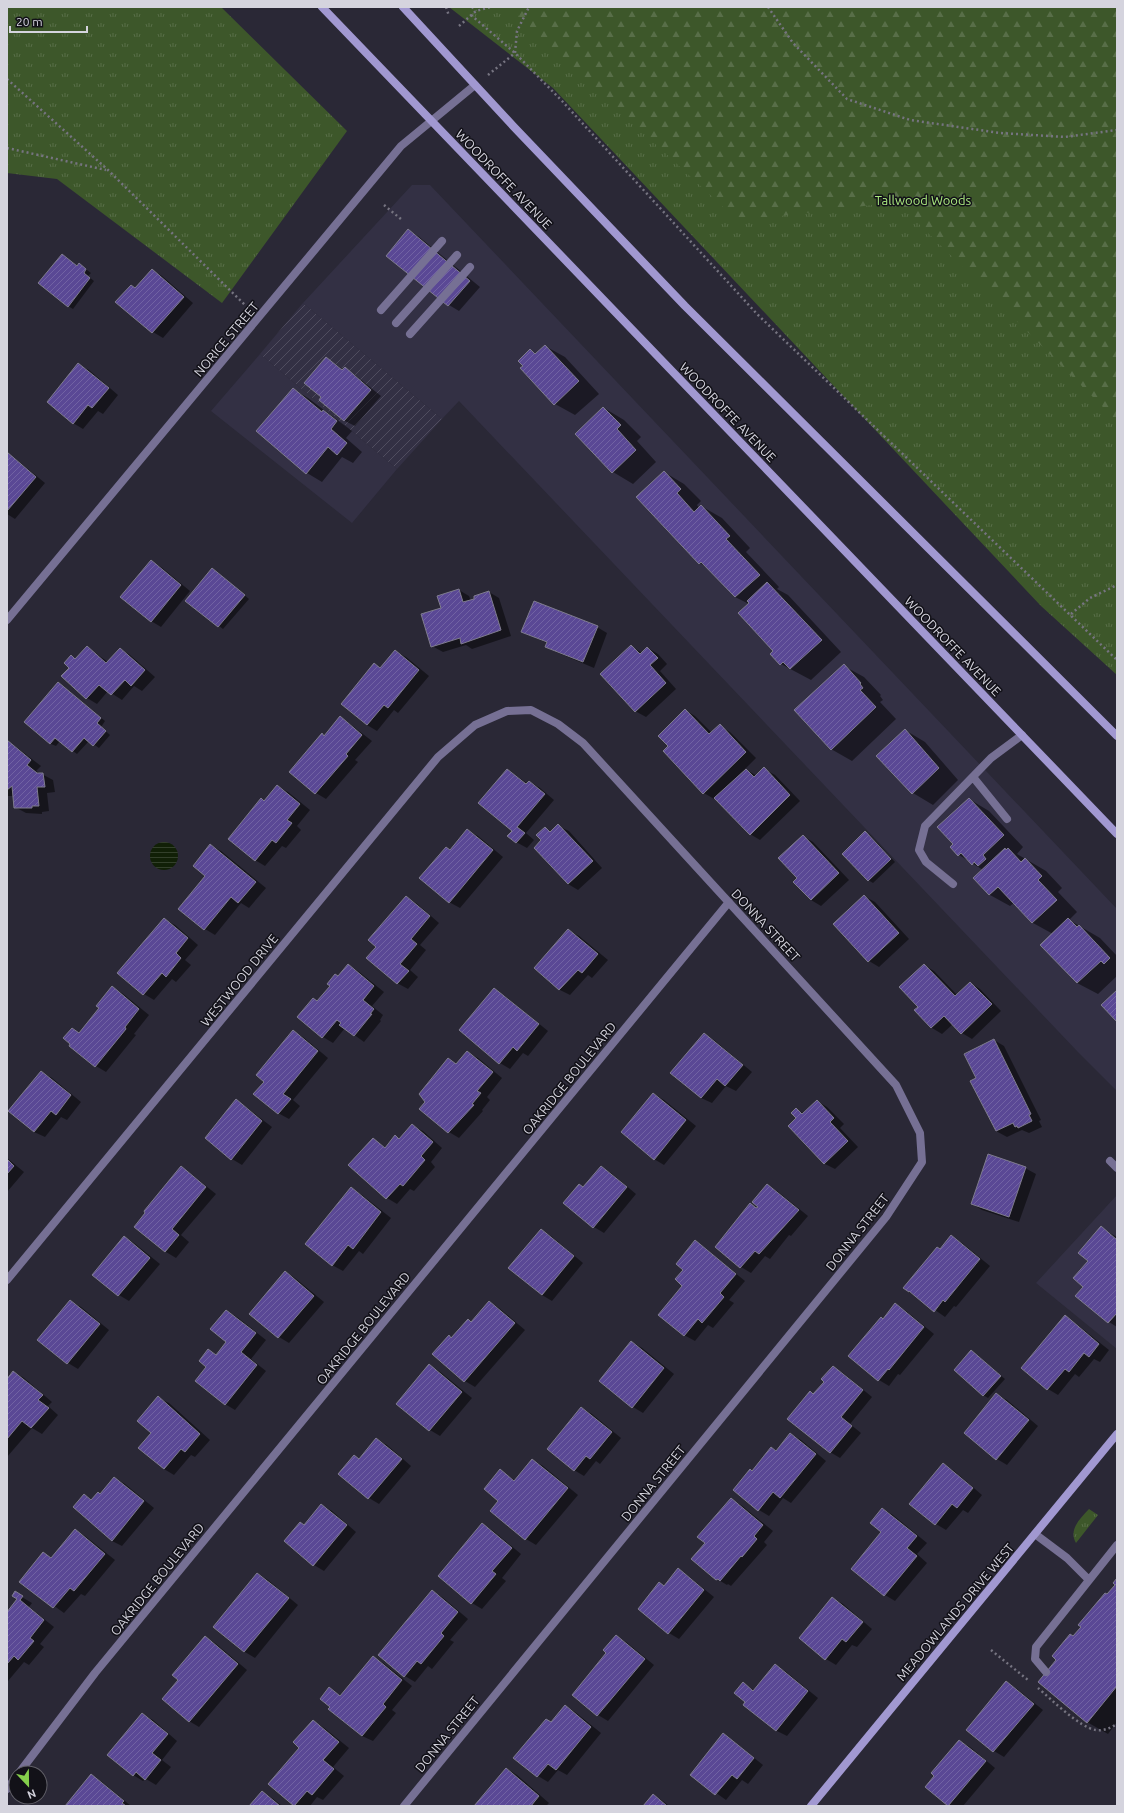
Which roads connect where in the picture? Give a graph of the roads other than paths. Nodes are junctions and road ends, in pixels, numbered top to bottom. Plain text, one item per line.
1 (322, 7) edge
2 (403, 7) edge
3 (475, 84) junction
4 (431, 120) junction
5 (442, 241) dead end
6 (457, 255) dead end
7 (470, 266) dead end
8 (381, 310) dead end
9 (396, 323) dead end
10 (410, 334) dead end
11 (7, 620) edge
12 (504, 712) joint
13 (1022, 736) junction
14 (1117, 736) edge
15 (973, 777) junction
16 (1007, 819) dead end
17 (1117, 834) edge
18 (953, 884) dead end
19 (729, 902) junction
20 (1110, 1161) dead end
21 (1117, 1168) edge
22 (7, 1280) edge
23 (1117, 1434) edge
24 (1035, 1534) junction
25 (1117, 1545) edge
26 (1089, 1580) junction
27 (1046, 1672) dead end
28 (25, 1765) edge
29 (404, 1806) edge
30 (811, 1806) edge

1 - 4 main road, WOODROFFE AVENUE
2 - 3 main road
3 - 4 street, NORICE STREET
3 - 14 main road
4 - 11 street, NORICE STREET
4 - 13 main road, WOODROFFE AVENUE
5 - 8 street
6 - 9 street
7 - 10 street
12 - 19 street, DONNA STREET
12 - 22 street, WESTWOOD DRIVE
13 - 15 street
13 - 17 main road, WOODROFFE AVENUE
15 - 16 street
15 - 18 street
19 - 28 street, OAKRIDGE BOULEVARD
19 - 29 street, DONNA STREET
20 - 21 street
23 - 24 main road, MEADOWLANDS DRIVE WEST
24 - 26 street
24 - 30 main road, MEADOWLANDS DRIVE WEST
25 - 26 street
26 - 27 street

